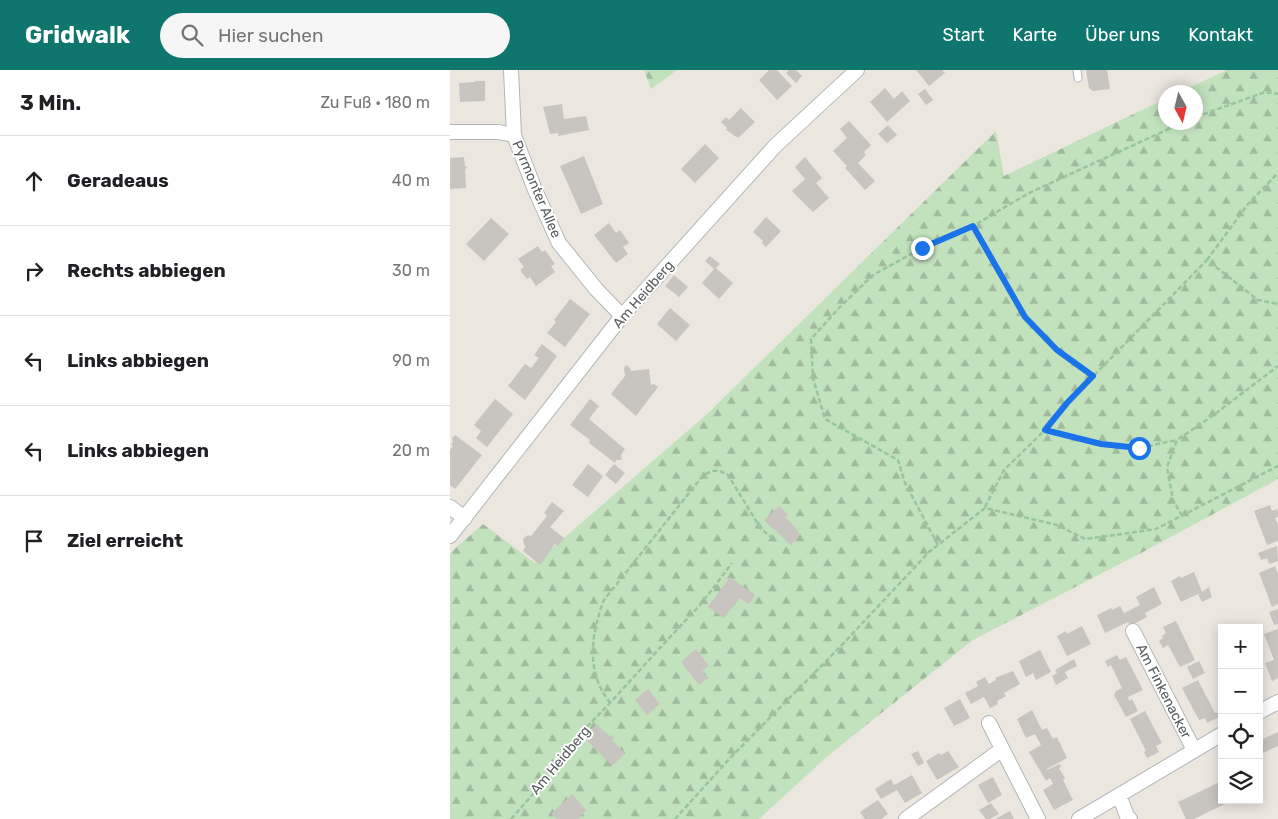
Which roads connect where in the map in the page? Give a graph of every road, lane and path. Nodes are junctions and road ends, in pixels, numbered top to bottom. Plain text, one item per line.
1 (511, 70) edge
2 (857, 70) edge
3 (1278, 94) edge
4 (1203, 114) edge
5 (1167, 130) edge
6 (450, 132) edge
7 (514, 135) junction
8 (1278, 173) edge
9 (973, 226) junction
10 (1207, 260) junction
11 (1278, 304) edge
12 (622, 316) junction
13 (1278, 366) edge
14 (1093, 376) junction
15 (1045, 430) junction
16 (1177, 440) junction
17 (1278, 466) edge
18 (450, 506) edge
19 (985, 508) junction
20 (1182, 516) junction
21 (465, 518) junction
22 (450, 536) edge
23 (776, 541) dead end
24 (938, 545) junction
25 (732, 563) dead end
26 (1133, 631) dead end
27 (1278, 702) edge
28 (610, 703) junction
29 (1263, 710) edge
30 (989, 723) dead end
31 (1218, 736) edge
32 (1001, 750) junction
33 (1194, 750) junction
34 (1119, 795) junction
35 (511, 819) edge
36 (675, 819) edge
37 (906, 819) edge
38 (1038, 819) edge
39 (1079, 819) edge
40 (1130, 819) edge

1 - 7 street, Pyrmonter Allee
2 - 12 street, Am Heidberg
3 - 4 path
5 - 9 path
6 - 7 street
7 - 12 street, Pyrmonter Allee
8 - 10 path
9 - 14 path
9 - 24 path
10 - 11 path
10 - 14 path
12 - 21 street, Am Heidberg
13 - 16 path
14 - 15 path
15 - 16 path
15 - 19 path
16 - 20 path
17 - 20 path
18 - 21 street
19 - 20 path
19 - 24 path
21 - 22 street, Am Heidberg
23 - 28 path
24 - 36 path
25 - 28 path, Am Heidberg
26 - 33 street, Am Finkenacker
27 - 29 street
28 - 35 path, Am Heidberg
30 - 32 street
31 - 33 street, Am Finkenacker
32 - 37 street
32 - 38 street
33 - 34 street, Am Finkenacker
34 - 39 street, Am Finkenacker
34 - 40 street

